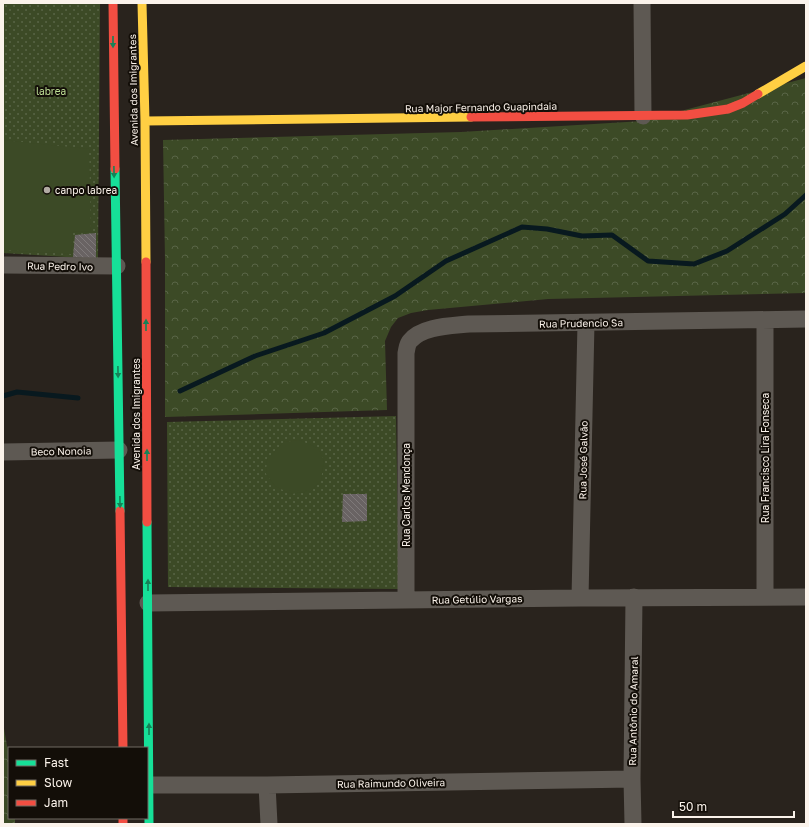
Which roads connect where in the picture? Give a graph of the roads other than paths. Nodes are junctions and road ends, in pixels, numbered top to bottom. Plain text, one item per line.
1 (113, 3) edge
2 (142, 3) edge
3 (642, 3) edge
4 (806, 66) edge
5 (643, 116) junction
6 (145, 121) junction
7 (3, 265) edge
8 (116, 266) junction
9 (806, 319) edge
10 (765, 320) junction
11 (586, 322) junction
12 (406, 391) joint
13 (119, 450) junction
14 (3, 452) edge
15 (765, 596) junction
16 (634, 597) junction
17 (806, 597) edge
18 (580, 598) junction
19 (406, 600) junction
20 (148, 603) junction
21 (123, 747) edge
22 (632, 779) junction
23 (267, 784) junction
24 (149, 785) junction
25 (149, 824) edge
26 (269, 824) edge
27 (633, 824) edge

1 -> 8 main road, Avenida dos Imigrantes
2 - 6 main road, Avenida dos Imigrantes
3 - 5 street
4 - 5 main road, Rua Major Fernando Guapindaia
5 - 6 main road, Rua Major Fernando Guapindaia
20 -> 6 main road, Avenida dos Imigrantes
7 - 8 street, Rua Pedro Ivo
8 -> 13 main road, Avenida dos Imigrantes
9 - 10 street, Rua Prudencio Sa
10 - 11 street, Rua Prudencio Sa
10 - 15 street, Rua Francisco Lira Fonseca
11 - 12 street, Rua Prudencio Sa
11 - 18 street, Rua José Galvão
12 - 19 street, Rua Carlos Mendonça
13 - 14 street, Beco Nonoia
13 -> 21 main road, Avenida dos Imigrantes
15 - 16 street, Rua Getúlio Vargas
15 - 17 street, Rua Getúlio Vargas
16 - 18 street, Rua Getúlio Vargas
16 - 22 street, Rua Antônio do Amaral
18 - 19 street, Rua Getúlio Vargas
19 - 20 street, Rua Getúlio Vargas
24 -> 20 main road, Avenida dos Imigrantes
22 - 23 street, Rua Raimundo Oliveira
22 - 27 street, Rua Antônio do Amaral
23 - 24 street, Rua Raimundo Oliveira
23 - 26 street
24 - 25 main road, Avenida dos Imigrantes

